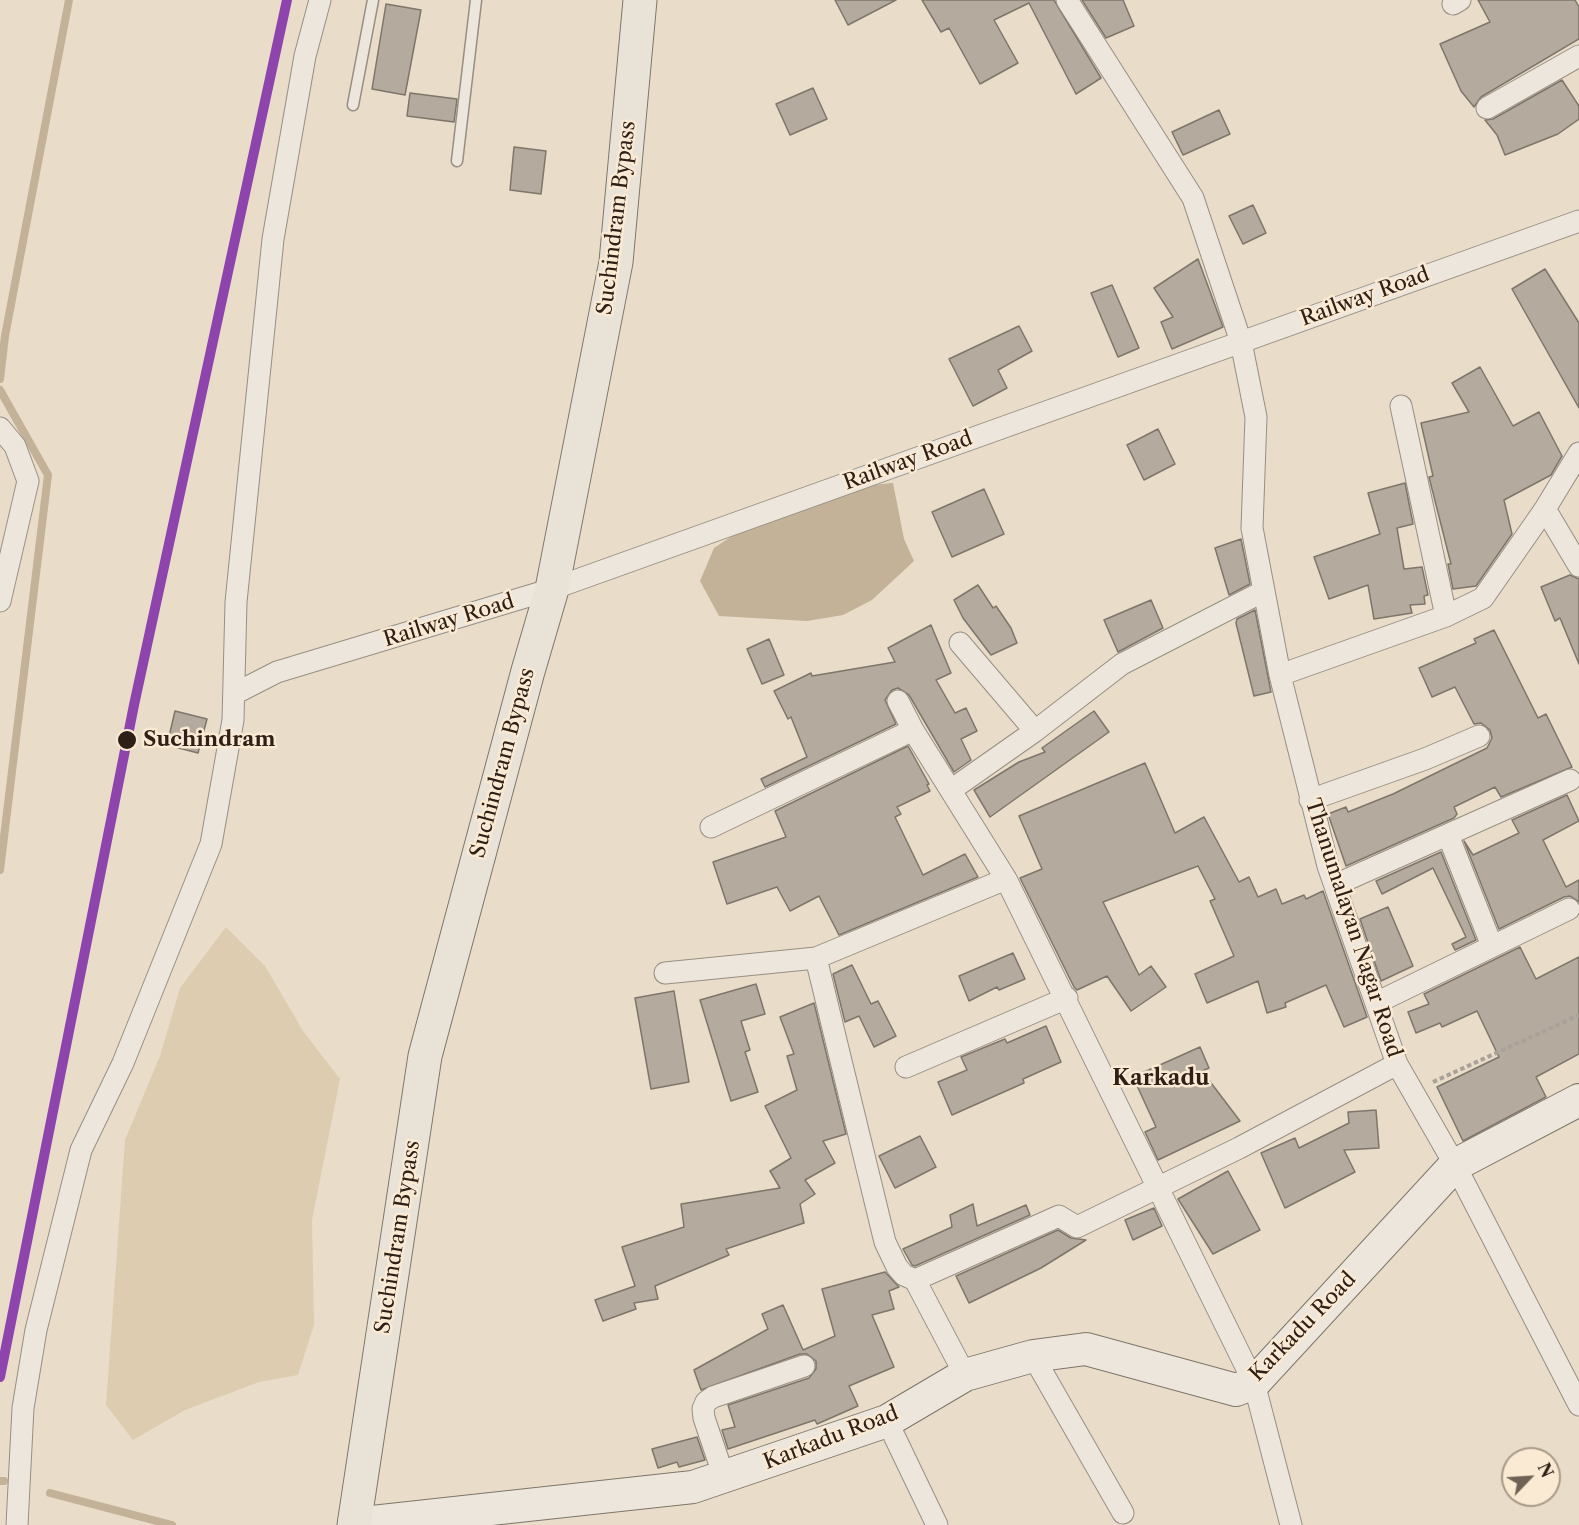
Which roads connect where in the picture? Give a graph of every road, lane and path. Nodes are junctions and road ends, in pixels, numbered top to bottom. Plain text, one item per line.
1 (320, 0) edge
2 (374, 0) edge
3 (476, 0) edge
4 (640, 0) edge
5 (1067, 0) edge
6 (1579, 56) edge
7 (353, 105) dead end
8 (1487, 108) dead end
9 (457, 161) dead end
10 (1579, 221) edge
11 (1241, 342) junction
12 (1401, 405) dead end
13 (0, 428) edge
14 (1579, 453) edge
15 (1545, 509) junction
16 (1579, 566) edge
17 (552, 589) junction
18 (1262, 592) junction
19 (0, 601) edge
20 (1446, 616) junction
21 (960, 643) dead end
22 (1280, 675) junction
23 (234, 694) junction
24 (898, 701) dead end
25 (913, 730) junction
26 (1035, 731) junction
27 (1479, 736) dead end
28 (1570, 780) dead end
29 (951, 790) junction
30 (1310, 800) junction
31 (711, 827) dead end
32 (1448, 835) junction
33 (1006, 879) junction
34 (1335, 885) junction
35 (1569, 909) dead end
36 (1492, 946) junction
37 (816, 958) junction
38 (665, 973) dead end
39 (1067, 998) junction
40 (1376, 1003) junction
41 (1579, 1016) edge
42 (1397, 1064) junction
43 (906, 1067) dead end
44 (1413, 1091) junction
45 (1579, 1100) edge
46 (1455, 1165) junction
47 (1156, 1187) junction
48 (915, 1280) junction
49 (1033, 1356) junction
50 (804, 1365) dead end
51 (965, 1375) junction
52 (1254, 1383) junction
53 (1579, 1405) edge
54 (887, 1421) junction
55 (724, 1477) junction
56 (1123, 1513) dead end
57 (17, 1525) edge
58 (353, 1525) edge
59 (937, 1525) edge
60 (1291, 1525) edge

1 - 23 street
2 - 7 lane
3 - 9 lane
4 - 17 highway, Suchindram Bypass
5 - 11 street, Thanumalayan Nagar Road
6 - 8 street
10 - 11 street, Railway Road
11 - 17 street, Railway Road
11 - 18 street, Thanumalayan Nagar Road
12 - 20 street
13 - 19 street
14 - 15 street
15 - 16 street
15 - 20 street
17 - 23 street, Railway Road
17 - 58 highway, Suchindram Bypass
18 - 22 street, Thanumalayan Nagar Road
18 - 26 street
20 - 22 street
21 - 26 street
22 - 30 street, Thanumalayan Nagar Road
23 - 57 street
24 - 25 street
25 - 29 street
25 - 31 street
26 - 29 street
27 - 30 street
28 - 32 street
29 - 33 street
30 - 34 street, Thanumalayan Nagar Road
32 - 34 street
32 - 36 street
33 - 37 street
33 - 39 street
34 - 40 street, Thanumalayan Nagar Road
35 - 36 street
36 - 40 street
37 - 38 street
37 - 48 street
39 - 43 street
39 - 47 street
40 - 42 street, Thanumalayan Nagar Road
41 - 44 path
42 - 44 street, Thanumalayan Nagar Road
42 - 47 street
44 - 46 street, Thanumalayan Nagar Road
45 - 46 street, Karkadu Road
46 - 52 street, Karkadu Road
46 - 53 street
47 - 48 street
47 - 52 street
48 - 51 street
49 - 51 street, Karkadu Road
49 - 52 street, Karkadu Road
49 - 56 street
50 - 55 street
51 - 54 street, Karkadu Road
52 - 60 street
54 - 55 street, Karkadu Road
54 - 59 street
55 - 58 street, Karkadu Road

